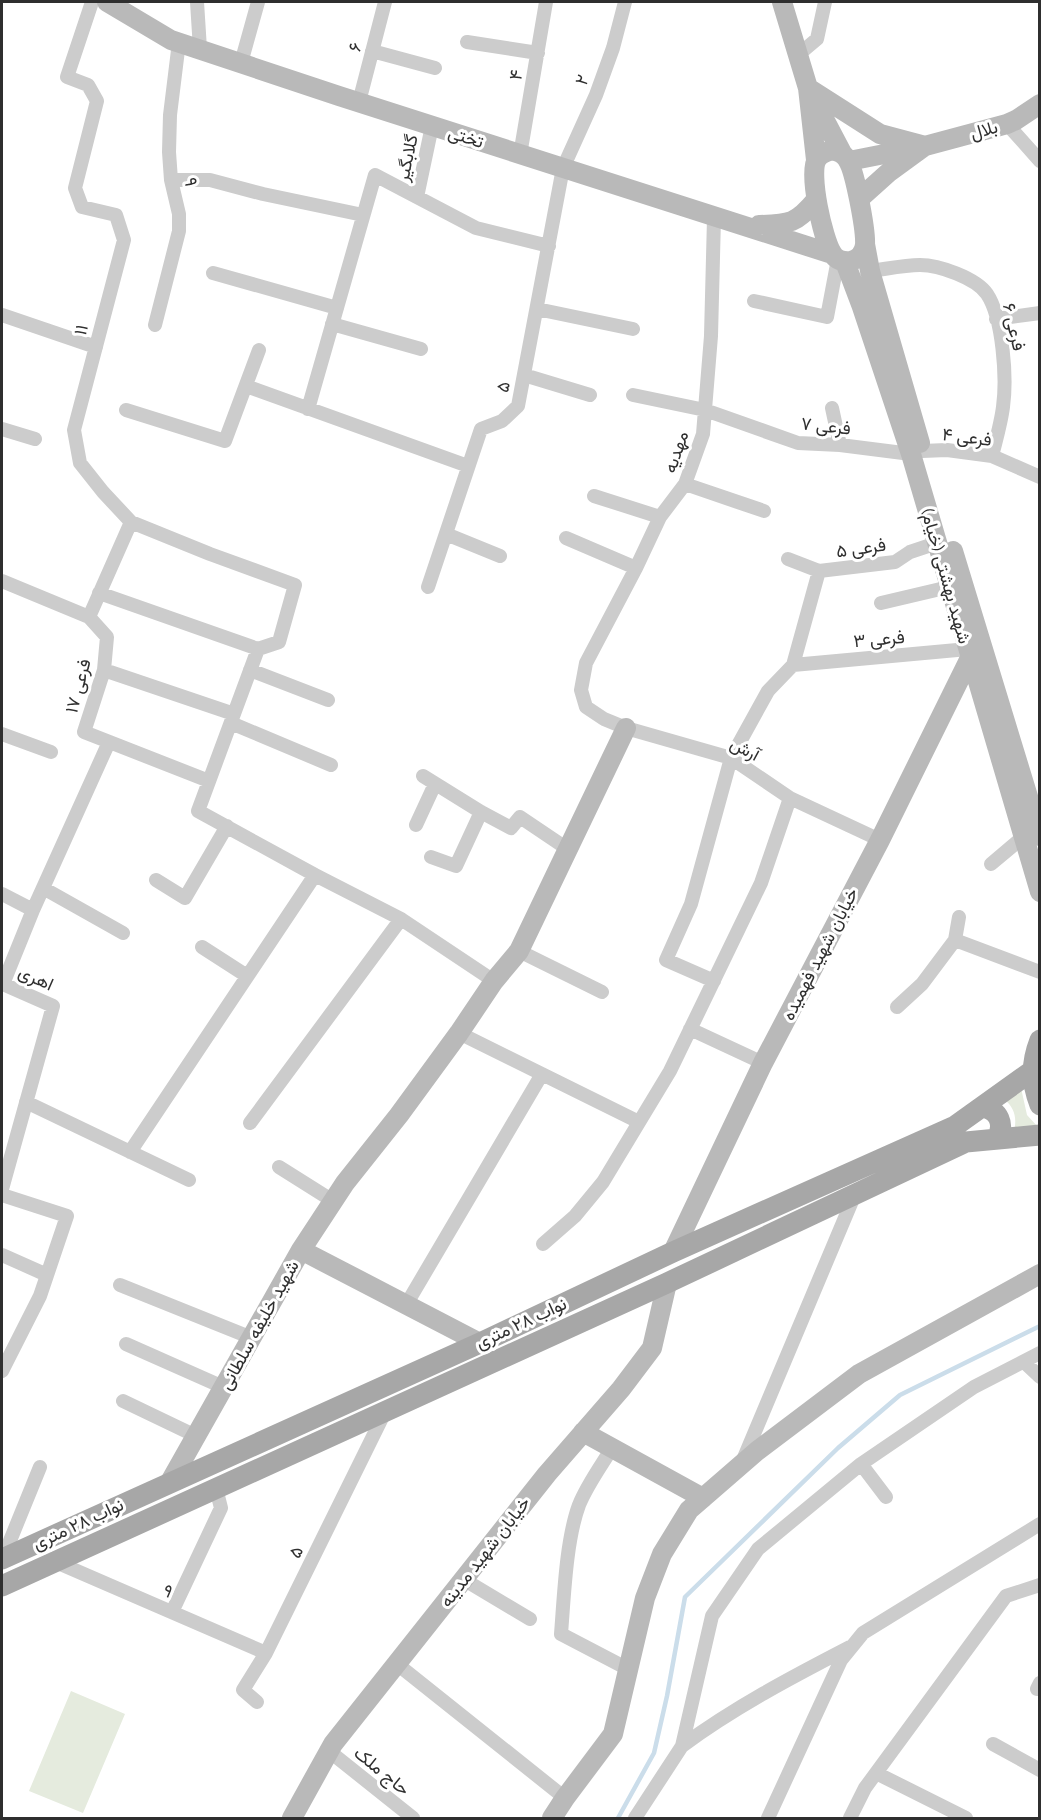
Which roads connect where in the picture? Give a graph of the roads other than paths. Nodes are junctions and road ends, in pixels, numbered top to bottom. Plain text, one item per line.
1 (92, 2) edge
2 (107, 2) edge
3 (197, 2) edge
4 (258, 2) edge
5 (385, 2) edge
6 (546, 2) edge
7 (625, 2) edge
8 (782, 2) edge
9 (825, 2) edge
10 (179, 42) junction
11 (467, 42) dead end
12 (200, 49) junction
13 (372, 51) junction
14 (538, 53) junction
15 (798, 55) junction
16 (240, 63) junction
17 (435, 68) dead end
18 (808, 88) junction
19 (359, 102) junction
20 (1040, 104) edge
21 (1007, 124) junction
22 (432, 126) junction
23 (925, 146) junction
24 (520, 155) junction
25 (845, 157) junction
26 (816, 160) junction
27 (1040, 161) edge
28 (563, 168) junction
29 (171, 180) junction
30 (417, 197) junction
31 (859, 199) junction
32 (816, 200) junction
33 (363, 215) junction
34 (714, 218) junction
35 (742, 225) junction
36 (865, 244) junction
37 (549, 246) junction
38 (838, 258) junction
39 (870, 271) junction
40 (213, 273) dead end
41 (754, 301) dead end
42 (337, 308) junction
43 (537, 309) junction
44 (1040, 313) edge
45 (2, 315) edge
46 (996, 319) junction
47 (332, 324) junction
48 (155, 325) dead end
49 (633, 329) dead end
50 (96, 347) junction
51 (421, 349) dead end
52 (259, 350) dead end
53 (524, 375) junction
54 (246, 386) junction
55 (590, 395) dead end
56 (633, 395) dead end
57 (832, 408) dead end
58 (308, 409) junction
59 (126, 410) dead end
60 (705, 410) junction
61 (2, 429) edge
62 (35, 440) dead end
63 (840, 445) junction
64 (916, 453) junction
65 (992, 456) junction
66 (468, 466) junction
67 (1040, 477) edge
68 (685, 484) junction
69 (594, 496) dead end
70 (764, 511) dead end
71 (660, 517) junction
72 (130, 522) junction
73 (446, 534) junction
74 (566, 538) dead end
75 (937, 543) junction
76 (500, 556) dead end
77 (788, 559) dead end
78 (636, 568) junction
79 (819, 571) junction
80 (2, 581) edge
81 (428, 587) dead end
82 (950, 587) junction
83 (99, 593) junction
84 (881, 603) dead end
85 (89, 617) junction
86 (258, 649) junction
87 (969, 653) junction
88 (793, 665) junction
89 (104, 670) junction
90 (250, 670) junction
91 (328, 700) dead end
92 (983, 700) junction
93 (946, 706) junction
94 (586, 707) joint
95 (232, 718) junction
96 (626, 728) junction
97 (2, 734) edge
98 (109, 742) junction
99 (51, 752) dead end
100 (731, 758) junction
101 (331, 765) dead end
102 (423, 776) dead end
103 (209, 782) junction
104 (435, 784) junction
105 (790, 798) junction
106 (481, 812) junction
107 (416, 825) dead end
108 (227, 826) junction
109 (1031, 836) edge
110 (880, 840) junction
111 (569, 850) junction
112 (431, 857) dead end
113 (991, 864) dead end
114 (315, 875) junction
115 (156, 880) dead end
116 (43, 888) junction
117 (1040, 892) edge
118 (2, 894) edge
119 (33, 910) junction
120 (959, 917) dead end
121 (401, 919) junction
122 (123, 933) dead end
123 (955, 940) junction
124 (202, 947) dead end
125 (519, 951) junction
126 (1040, 972) edge
127 (247, 976) junction
128 (494, 981) junction
129 (714, 981) junction
130 (2, 987) edge
131 (602, 992) dead end
132 (897, 1007) dead end
133 (690, 1029) junction
134 (459, 1033) junction
135 (1040, 1040) edge
136 (763, 1063) junction
137 (1032, 1071) junction
138 (542, 1074) junction
139 (26, 1102) junction
140 (1040, 1105) edge
141 (982, 1107) junction
142 (639, 1122) junction
143 (250, 1123) dead end
144 (1040, 1135) edge
145 (997, 1139) junction
146 (130, 1152) junction
147 (279, 1167) dead end
148 (189, 1180) dead end
149 (2, 1189) edge
150 (855, 1194) junction
151 (2, 1195) edge
152 (333, 1201) junction
153 (543, 1244) dead end
154 (301, 1250) junction
155 (673, 1252) junction
156 (2, 1255) edge
157 (1040, 1274) edge
158 (47, 1275) junction
159 (667, 1283) junction
160 (120, 1285) dead end
161 (406, 1305) junction
162 (252, 1338) junction
163 (480, 1343) junction
164 (126, 1344) dead end
165 (1040, 1353) edge
166 (1024, 1362) junction
167 (2, 1371) edge
168 (1040, 1377) edge
169 (224, 1387) junction
170 (123, 1401) dead end
171 (385, 1412) junction
172 (583, 1432) junction
173 (196, 1436) junction
174 (612, 1448) junction
175 (861, 1464) junction
176 (741, 1465) junction
177 (40, 1467) dead end
178 (170, 1482) junction
179 (216, 1488) junction
180 (886, 1497) dead end
181 (703, 1498) junction
182 (1040, 1524) edge
183 (2, 1558) edge
184 (56, 1562) junction
185 (464, 1579) junction
186 (1040, 1585) edge
187 (2, 1586) edge
188 (172, 1612) junction
189 (530, 1619) dead end
190 (854, 1644) junction
191 (266, 1653) junction
192 (397, 1664) junction
193 (627, 1669) junction
194 (257, 1702) dead end
195 (993, 1744) dead end
196 (682, 1746) junction
197 (329, 1751) junction
198 (1040, 1770) edge
199 (876, 1773) junction
200 (565, 1798) junction
201 (292, 1818) edge
202 (413, 1818) edge
203 (552, 1818) edge
204 (635, 1818) edge
205 (768, 1818) edge
206 (850, 1818) edge
207 (966, 1818) edge

1 - 50 street, ۱۱
2 - 10 street, تختی
3 - 12 street
4 - 16 street
5 - 13 street, ۶
6 - 14 street, ۴
7 - 28 street, ۲
8 - 15 street
9 - 15 street
10 - 12 street, تختی
10 - 29 street, ۹
11 - 14 street
12 - 16 street, تختی
13 - 17 street
13 - 19 street, ۶
14 - 24 street, ۴
15 - 18 street
16 - 19 street, تختی
18 - 23 street
18 - 25 street
18 - 26 street
19 - 22 street, تختی
20 - 21 street, بلال
21 - 23 street, بلال
21 - 27 street
22 - 24 street, تختی
22 - 30 street, گلابگیر
23 - 25 street, بلال
23 - 31 street
24 - 28 street, تختی
25 - 26 street, بلال
25 - 31 street, شهید بهشتی (خیام)
26 - 32 street, شهید بهشتی (خیام)
28 - 34 street, تختی
28 - 37 street, ۵
29 - 33 street
29 - 48 street, ۹
30 - 33 street
30 - 37 street
31 - 36 street, شهید بهشتی (خیام)
32 - 35 street
32 - 38 street, شهید بهشتی (خیام)
33 - 42 street
34 - 35 street, تختی
34 - 60 street, مهدیه
35 - 38 street, تختی
36 - 38 street
36 - 39 street, شهید بهشتی (خیام)
37 - 43 street, ۵
38 - 41 street
38 - 64 street, شهید بهشتی (خیام)
39 - 46 street, فرعی ۶
39 - 64 street, شهید بهشتی (خیام)
40 - 42 street
42 - 47 street
43 - 49 street
43 - 53 street, ۵
44 - 46 street
45 - 50 street
46 - 65 street, فرعی ۶
47 - 51 street
47 - 58 street
50 - 72 street, ۱۱
52 - 54 street
53 - 55 street
53 - 66 street, ۵
54 - 58 street
54 - 59 street
56 - 60 street, فرعی ۷
57 - 63 street
58 - 66 street
60 - 63 street, فرعی ۷
60 - 68 street, مهدیه
61 - 62 street
63 - 64 street, فرعی ۷
64 - 65 street, فرعی ۴
64 - 75 street, شهید بهشتی (خیام)
64 - 109 street, شهید بهشتی (خیام)
65 - 67 street, فرعی ۴
66 - 73 street, ۵
68 - 70 street
68 - 71 street, مهدیه
69 - 71 street
71 - 78 street, مهدیه
72 - 83 street
72 - 86 street, ۱۱
73 - 76 street
73 - 81 street, ۵
74 - 78 street
75 - 79 street, فرعی ۵
75 - 82 street, شهید بهشتی (خیام)
77 - 79 street, فرعی ۵
78 - 94 street, مهدیه
79 - 88 street
80 - 85 street
82 - 84 street
82 - 87 street, شهید بهشتی (خیام)
83 - 85 street
83 - 86 street
85 - 89 street, فرعی ۱۷
86 - 90 street
87 - 88 street, فرعی ۳
87 - 92 street, شهید بهشتی (خیام)
87 - 93 street, خیابان شهید فهمیده
88 - 100 street
89 - 95 street
89 - 98 street, فرعی ۱۷
90 - 91 street
90 - 95 street
92 - 93 street
92 - 109 street, شهید بهشتی (خیام)
93 - 110 street, خیابان شهید فهمیده
94 - 96 street, آرش
95 - 101 street
95 - 103 street
96 - 100 street, آرش
96 - 111 street
97 - 99 street
98 - 103 street, فرعی ۱۷
98 - 116 street, اهری
100 - 105 street, آرش
100 - 129 street
102 - 104 street
103 - 108 street
104 - 106 street
104 - 107 street
105 - 110 street, آرش
105 - 129 street
106 - 111 street
106 - 112 street
108 - 114 street
108 - 115 street
109 - 113 street
109 - 117 street, شهید بهشتی (خیام)
110 - 136 street, خیابان شهید فهمیده
111 - 125 street
114 - 121 street
114 - 127 street
116 - 119 street, اهری
116 - 122 street
118 - 119 street
119 - 130 street, اهری
120 - 123 street
121 - 128 street
121 - 143 street
123 - 126 street
123 - 132 street
124 - 127 street
125 - 128 street
125 - 131 street
127 - 146 street
128 - 134 street
129 - 133 street
130 - 139 street, اهری
133 - 136 street
133 - 142 street
134 - 138 street
134 - 152 street
135 - 137 main road
136 - 155 street, خیابان شهید فهمیده
137 - 140 main road
137 - 141 main road, نواب ۲۸ متری
138 - 142 street
138 - 161 street
139 - 146 street
139 - 149 street, اهری
141 - 145 main road
141 - 155 main road, نواب ۲۸ متری
142 - 153 street
144 - 145 main road, نواب ۲۸ متری
145 - 150 main road, نواب ۲۸ متری
146 - 148 street
147 - 152 street
150 - 159 main road, نواب ۲۸ متری
150 - 176 street
151 - 158 street
152 - 154 street
154 - 161 street, شهید خلیفه سلطانی
154 - 162 street, شهید خلیفه سلطانی
155 - 163 main road, نواب ۲۸ متری
156 - 158 street
157 - 176 street
158 - 167 street
159 - 171 main road, نواب ۲۸ متری
159 - 172 street, خیابان شهید مدینه
160 - 162 street
161 - 163 street, شهید خلیفه سلطانی
162 - 169 street, شهید خلیفه سلطانی
163 - 178 main road, نواب ۲۸ متری
164 - 169 street
165 - 166 street
166 - 168 street
166 - 175 street
169 - 173 street, شهید خلیفه سلطانی
170 - 173 street
171 - 179 main road, نواب ۲۸ متری
171 - 191 street, ۵
172 - 174 street
172 - 185 street, خیابان شهید مدینه
173 - 178 street, شهید خلیفه سلطانی
174 - 181 street
174 - 193 street
175 - 180 street
175 - 196 street
176 - 181 street
177 - 183 street
178 - 183 main road, نواب ۲۸ متری
179 - 184 main road, نواب ۲۸ متری
179 - 188 street
181 - 193 street
182 - 190 street
184 - 187 main road, نواب ۲۸ متری
184 - 188 street, ۹
185 - 189 street
185 - 192 street, خیابان شهید مدینه
186 - 199 street
188 - 191 street, ۹
190 - 196 street
190 - 205 street
191 - 194 street, ۵
192 - 197 street, خیابان شهید مدینه
192 - 200 street
193 - 200 street
195 - 198 street
196 - 204 street
197 - 201 street, خیابان شهید مدینه
197 - 202 street, حاج ملک
199 - 206 street
199 - 207 street
200 - 203 street

